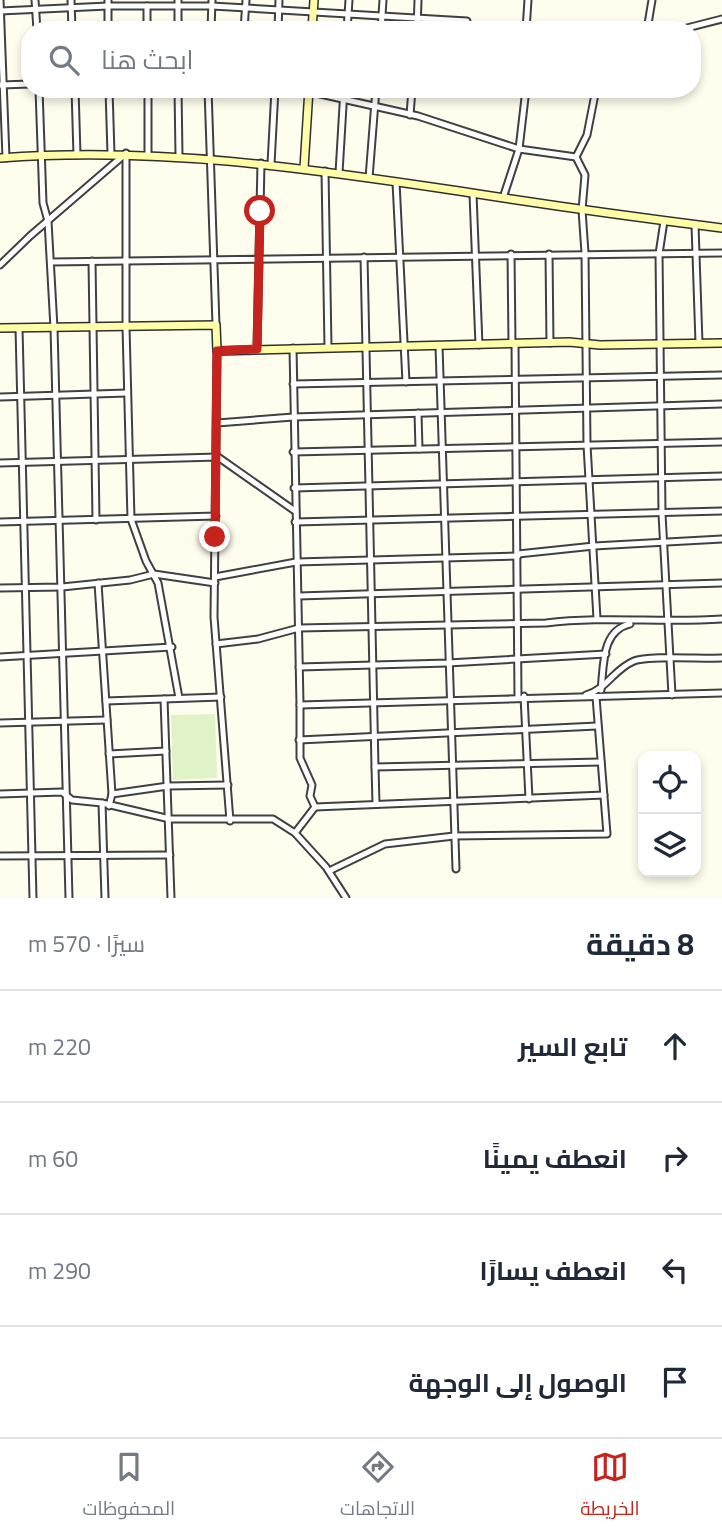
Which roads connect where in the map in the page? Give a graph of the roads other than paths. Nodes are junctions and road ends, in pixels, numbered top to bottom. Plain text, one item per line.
1 (0, 0) edge
2 (35, 0) edge
3 (71, 0) edge
4 (246, 0) edge
5 (279, 0) edge
6 (314, 0) edge
7 (349, 0) edge
8 (383, 0) edge
9 (418, 0) edge
10 (528, 0) edge
11 (652, 0) edge
12 (108, 3) edge
13 (178, 3) edge
14 (212, 3) edge
15 (147, 6) junction
16 (71, 7) junction
17 (245, 8) junction
18 (36, 9) junction
19 (279, 10) junction
20 (0, 11) edge
21 (313, 12) junction
22 (348, 14) junction
23 (382, 16) junction
24 (417, 18) junction
25 (722, 19) edge
26 (37, 21) edge
27 (72, 21) edge
28 (108, 21) edge
29 (148, 21) edge
30 (178, 21) edge
31 (211, 21) edge
32 (244, 21) edge
33 (278, 21) edge
34 (312, 21) edge
35 (348, 21) edge
36 (382, 21) edge
37 (417, 21) edge
38 (467, 21) dead end
39 (527, 21) edge
40 (648, 21) edge
41 (701, 24) edge
42 (21, 84) edge
43 (1, 85) edge
44 (39, 98) edge
45 (75, 98) edge
46 (109, 98) edge
47 (148, 98) edge
48 (178, 98) edge
49 (208, 98) edge
50 (275, 98) edge
51 (308, 98) edge
52 (337, 98) edge
53 (376, 98) edge
54 (411, 98) edge
55 (525, 98) edge
56 (594, 98) edge
57 (344, 100) junction
58 (375, 107) junction
59 (410, 115) junction
60 (519, 149) junction
61 (126, 153) junction
62 (111, 154) junction
63 (77, 155) junction
64 (148, 155) junction
65 (179, 156) junction
66 (41, 157) junction
67 (576, 157) junction
68 (3, 158) edge
69 (209, 158) junction
70 (261, 163) junction
71 (271, 164) junction
72 (304, 168) junction
73 (325, 171) junction
74 (339, 173) junction
75 (369, 178) junction
76 (396, 182) junction
77 (473, 194) junction
78 (503, 198) junction
79 (582, 210) junction
80 (48, 221) junction
81 (664, 221) junction
82 (695, 225) junction
83 (722, 228) edge
84 (585, 253) junction
85 (722, 253) edge
86 (511, 254) junction
87 (549, 254) junction
88 (696, 254) junction
89 (475, 255) junction
90 (659, 255) junction
91 (399, 256) junction
92 (364, 257) junction
93 (327, 258) junction
94 (259, 259) junction
95 (126, 260) junction
96 (213, 260) junction
97 (92, 261) junction
98 (51, 262) junction
99 (0, 265) edge
100 (216, 325) junction
101 (93, 327) junction
102 (126, 327) junction
103 (0, 328) edge
104 (19, 328) junction
105 (54, 328) junction
106 (550, 343) junction
107 (699, 343) junction
108 (722, 343) edge
109 (513, 344) junction
110 (660, 344) junction
111 (479, 345) junction
112 (586, 345) junction
113 (365, 346) junction
114 (404, 346) junction
115 (439, 346) junction
116 (328, 347) junction
117 (293, 348) junction
118 (257, 349) junction
119 (217, 351) junction
120 (660, 374) junction
121 (722, 375) edge
122 (586, 377) junction
123 (515, 379) junction
124 (440, 381) junction
125 (406, 382) junction
126 (366, 383) junction
127 (293, 384) junction
128 (127, 393) junction
129 (94, 394) junction
130 (57, 395) junction
131 (21, 396) junction
132 (0, 397) edge
133 (722, 404) edge
134 (661, 406) junction
135 (586, 408) junction
136 (516, 410) junction
137 (418, 413) junction
138 (441, 413) junction
139 (366, 415) junction
140 (293, 417) junction
141 (217, 423) junction
142 (722, 442) edge
143 (662, 444) junction
144 (587, 445) junction
145 (516, 447) junction
146 (419, 449) junction
147 (442, 449) junction
148 (367, 450) junction
149 (293, 452) junction
150 (218, 457) junction
151 (129, 459) junction
152 (95, 460) junction
153 (59, 461) junction
154 (23, 462) junction
155 (0, 463) edge
156 (722, 476) edge
157 (662, 478) junction
158 (588, 480) junction
159 (517, 482) junction
160 (443, 484) junction
161 (368, 486) junction
162 (294, 488) junction
163 (295, 511) junction
164 (722, 511) edge
165 (662, 513) junction
166 (589, 515) junction
167 (215, 516) junction
168 (518, 517) junction
169 (131, 519) junction
170 (444, 519) junction
171 (60, 520) junction
172 (96, 520) junction
173 (369, 520) junction
174 (0, 522) edge
175 (24, 522) junction
176 (295, 522) junction
177 (722, 539) edge
178 (665, 542) junction
179 (590, 546) junction
180 (518, 555) junction
181 (445, 558) junction
182 (370, 560) junction
183 (296, 562) junction
184 (155, 574) junction
185 (215, 580) junction
186 (98, 583) junction
187 (722, 583) edge
188 (667, 586) junction
189 (62, 587) junction
190 (593, 587) junction
191 (25, 588) junction
192 (0, 589) edge
193 (518, 589) junction
194 (446, 591) junction
195 (370, 593) junction
196 (298, 596) junction
197 (597, 619) junction
198 (722, 619) edge
199 (636, 622) junction
200 (669, 622) junction
201 (518, 623) junction
202 (447, 625) junction
203 (371, 627) junction
204 (299, 628) junction
205 (216, 644) junction
206 (172, 647) junction
207 (100, 652) junction
208 (64, 654) junction
209 (606, 654) junction
210 (27, 656) junction
211 (0, 657) edge
212 (518, 658) junction
213 (722, 658) edge
214 (670, 659) junction
215 (448, 663) junction
216 (372, 665) junction
217 (299, 667) junction
218 (601, 690) junction
219 (722, 692) edge
220 (672, 695) junction
221 (521, 696) junction
222 (583, 696) junction
223 (220, 697) junction
224 (596, 697) junction
225 (179, 698) junction
226 (164, 699) junction
227 (449, 699) junction
228 (106, 701) junction
229 (372, 702) junction
230 (300, 705) junction
231 (107, 720) junction
232 (65, 721) junction
233 (29, 722) junction
234 (0, 723) edge
235 (597, 726) junction
236 (525, 729) junction
237 (450, 732) junction
238 (374, 738) junction
239 (299, 740) junction
240 (166, 751) junction
241 (108, 754) junction
242 (601, 762) junction
243 (526, 765) junction
244 (450, 766) junction
245 (375, 767) junction
246 (228, 785) junction
247 (168, 786) junction
248 (31, 792) junction
249 (65, 793) junction
250 (0, 794) edge
251 (112, 794) junction
252 (604, 795) junction
253 (528, 799) junction
254 (453, 802) junction
255 (102, 803) junction
256 (376, 804) junction
257 (109, 806) junction
258 (315, 807) junction
259 (170, 819) junction
260 (230, 821) junction
261 (295, 833) junction
262 (454, 835) junction
263 (104, 855) junction
264 (170, 855) junction
265 (0, 856) edge
266 (32, 856) junction
267 (68, 856) junction
268 (456, 869) dead end
269 (329, 871) junction
270 (33, 898) edge
271 (69, 898) edge
272 (105, 898) edge
273 (171, 898) edge
274 (346, 898) edge

1 - 20 street
2 - 18 street
3 - 16 street
4 - 17 street
5 - 19 street
6 - 21 street
7 - 22 street
8 - 23 street
9 - 24 street
10 - 39 street
11 - 40 street
12 - 15 street
12 - 16 street
12 - 28 street
13 - 14 street
13 - 15 street
13 - 30 street
14 - 17 street
14 - 31 street
15 - 29 street
16 - 18 street
16 - 27 street
17 - 19 street
17 - 32 street
18 - 20 street
18 - 26 street
19 - 21 street
19 - 33 street
20 - 43 street
21 - 22 street
21 - 34 street
22 - 23 street
22 - 35 street
23 - 24 street
23 - 36 street
24 - 37 street
24 - 38 street
25 - 41 street
42 - 43 street
43 - 68 street
44 - 66 street
45 - 63 street
46 - 62 street
47 - 64 street
48 - 65 street
49 - 69 street
50 - 71 street
51 - 72 street
52 - 57 street
53 - 58 street
54 - 59 street
55 - 60 street
56 - 67 street
57 - 58 street
57 - 74 street
58 - 59 street
58 - 75 street
59 - 60 street
60 - 67 street
60 - 78 street
61 - 62 street
61 - 64 street
61 - 80 street
61 - 95 street
62 - 63 street
63 - 66 street
64 - 65 street
65 - 69 street
66 - 68 street
66 - 80 street
67 - 79 street
69 - 70 street
69 - 96 street
70 - 71 street
70 - 94 street
71 - 72 street
72 - 73 street
73 - 74 street
73 - 93 street
74 - 75 street
75 - 76 street
76 - 77 street
76 - 91 street
77 - 78 street
77 - 89 street
78 - 79 street
79 - 81 street
79 - 84 street
80 - 98 street
80 - 99 street
81 - 82 street
81 - 90 street
82 - 83 street
82 - 88 street
84 - 87 street
84 - 90 street
84 - 112 street
85 - 88 street
86 - 87 street
86 - 89 street
86 - 109 street
87 - 106 street
88 - 90 street
88 - 107 street
89 - 91 street
89 - 111 street
90 - 110 street
91 - 92 street
91 - 114 street
92 - 93 street
92 - 113 street
93 - 94 street
93 - 116 street
94 - 96 street
94 - 118 street
95 - 96 street
95 - 97 street
95 - 102 street
96 - 100 street
97 - 98 street
97 - 101 street
98 - 105 street
100 - 102 street
100 - 119 street
101 - 102 street
101 - 105 street
101 - 129 street
102 - 128 street
103 - 104 street
104 - 105 street
104 - 131 street
105 - 130 street
106 - 109 street
106 - 112 street
107 - 108 street
107 - 110 street
109 - 111 street
109 - 123 street
110 - 112 street
110 - 120 street
111 - 115 street
112 - 122 street
113 - 114 street
113 - 116 street
113 - 126 street
114 - 115 street
114 - 125 street
115 - 124 street
116 - 117 street
117 - 118 street
117 - 127 street
118 - 119 street
119 - 141 street
120 - 121 street
120 - 122 street
120 - 134 street
122 - 123 street
122 - 135 street
123 - 124 street
123 - 136 street
124 - 125 street
124 - 138 street
125 - 126 street
126 - 127 street
126 - 139 street
127 - 140 street
128 - 129 street
128 - 151 street
129 - 130 street
129 - 152 street
130 - 131 street
130 - 153 street
131 - 132 street
131 - 154 street
133 - 134 street
134 - 135 street
134 - 143 street
135 - 136 street
135 - 144 street
136 - 138 street
136 - 145 street
137 - 138 street
137 - 139 street
137 - 146 street
138 - 147 street
139 - 140 street
139 - 148 street
140 - 141 street
140 - 149 street
141 - 150 street
142 - 143 street
143 - 144 street
143 - 157 street
144 - 145 street
144 - 158 street
145 - 147 street
145 - 159 street
146 - 147 street
146 - 148 street
147 - 160 street
148 - 149 street
148 - 161 street
149 - 162 street
150 - 151 street
150 - 163 street
150 - 167 street
151 - 152 street
151 - 169 street
152 - 153 street
152 - 172 street
153 - 154 street
153 - 171 street
154 - 155 street
154 - 175 street
156 - 157 street
157 - 158 street
157 - 165 street
158 - 159 street
158 - 166 street
159 - 160 street
159 - 168 street
160 - 161 street
160 - 170 street
161 - 162 street
161 - 173 street
162 - 163 street
163 - 176 street
164 - 165 street
165 - 166 street
165 - 178 street
166 - 168 street
166 - 179 street
167 - 169 street
167 - 185 street
168 - 170 street
168 - 180 street
169 - 172 street
169 - 184 street
170 - 173 street
170 - 181 street
171 - 172 street
171 - 175 street
171 - 189 street
173 - 176 street
173 - 182 street
174 - 175 street
175 - 191 street
176 - 183 street
177 - 178 street
178 - 179 street
178 - 188 street
179 - 180 street
179 - 190 street
180 - 181 street
180 - 193 street
181 - 182 street
181 - 194 street
182 - 183 street
182 - 195 street
183 - 185 street
183 - 196 street
184 - 185 street
184 - 186 street
184 - 206 street
185 - 205 street
186 - 189 street
186 - 207 street
187 - 188 street
188 - 190 street
188 - 200 street
189 - 191 street
189 - 208 street
190 - 193 street
190 - 197 street
191 - 192 street
191 - 210 street
193 - 194 street
193 - 201 street
194 - 195 street
194 - 202 street
195 - 196 street
195 - 203 street
196 - 204 street
197 - 199 street
197 - 201 street
198 - 200 street
199 - 200 street
199 - 209 street
200 - 214 street
201 - 202 street
201 - 212 street
202 - 203 street
202 - 215 street
203 - 204 street
203 - 216 street
204 - 205 street
204 - 217 street
205 - 223 street
206 - 207 street
206 - 225 street
207 - 208 street
207 - 228 street
208 - 210 street
208 - 232 street
209 - 212 street
209 - 218 street
210 - 211 street
210 - 233 street
212 - 215 street
212 - 221 street
213 - 214 street
214 - 218 street
214 - 220 street
215 - 216 street
215 - 227 street
216 - 217 street
216 - 229 street
217 - 230 street
218 - 222 street
219 - 220 street
220 - 224 street
221 - 222 street
221 - 227 street
221 - 236 street
222 - 224 street
223 - 225 street
223 - 246 street
224 - 235 street
225 - 226 street
226 - 228 street
226 - 240 street
227 - 229 street
227 - 237 street
228 - 231 street
229 - 230 street
229 - 238 street
230 - 239 street
231 - 232 street
231 - 241 street
232 - 233 street
232 - 249 street
233 - 234 street
233 - 248 street
235 - 236 street
235 - 242 street
236 - 237 street
236 - 243 street
237 - 238 street
237 - 244 street
238 - 239 street
238 - 245 street
239 - 258 street
240 - 241 street
240 - 247 street
241 - 251 street
242 - 243 street
242 - 252 street
243 - 244 street
243 - 253 street
244 - 245 street
244 - 254 street
245 - 256 street
246 - 247 street
246 - 260 street
247 - 251 street
247 - 259 street
248 - 249 street
248 - 250 street
248 - 266 street
249 - 255 street
249 - 267 street
251 - 257 street
252 - 253 street
252 - 262 street
253 - 254 street
254 - 256 street
254 - 262 street
255 - 257 street
255 - 263 street
256 - 258 street
257 - 259 street
258 - 261 street
259 - 260 street
259 - 264 street
260 - 261 street
261 - 269 street
262 - 268 street
262 - 269 street
263 - 264 street
263 - 267 street
263 - 272 street
264 - 273 street
265 - 266 street
266 - 267 street
266 - 270 street
267 - 271 street
269 - 274 street

